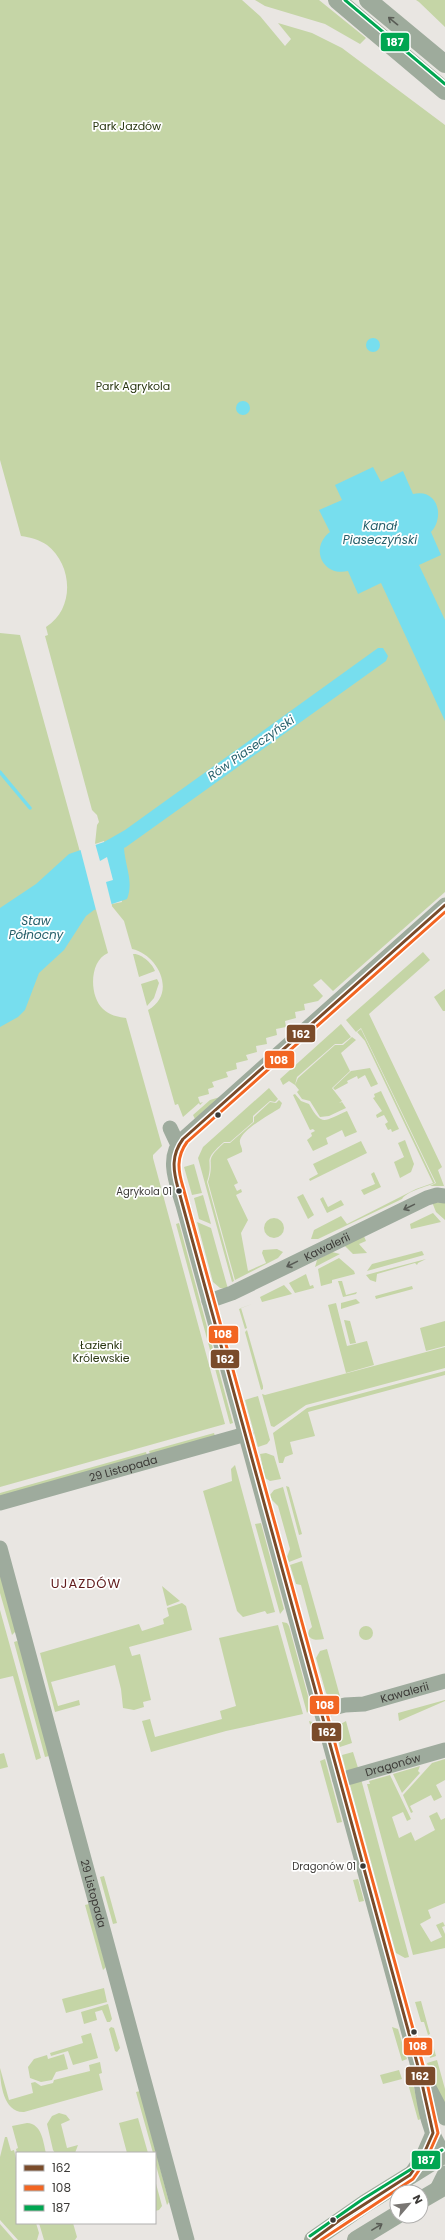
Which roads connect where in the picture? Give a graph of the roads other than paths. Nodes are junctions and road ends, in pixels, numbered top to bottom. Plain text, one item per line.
1 (337, 0) edge
2 (368, 0) edge
3 (445, 64) edge
4 (445, 92) edge
5 (445, 905) edge
6 (170, 1128) dead end
7 (178, 1145) junction
8 (445, 1196) edge
9 (209, 1301) junction
10 (246, 1434) junction
11 (0, 1503) edge
12 (0, 1548) edge
13 (445, 1681) edge
14 (323, 1717) junction
15 (445, 1750) edge
16 (340, 1780) junction
17 (419, 2070) junction
18 (445, 2118) edge
19 (433, 2133) junction
20 (445, 2154) edge
21 (445, 2173) edge
22 (410, 2175) junction
23 (434, 2192) edge
24 (389, 2220) edge
25 (187, 2240) edge
26 (313, 2240) edge
27 (356, 2240) edge

1 - 4 main road
3 -> 2 main road
5 - 7 street
6 - 7 street
7 - 9 street
8 -> 9 street, Kawalerii
9 - 10 street
10 - 11 street, 29 Listopada
10 - 14 street
12 - 25 street, 29 Listopada
13 - 14 street, Kawalerii
14 - 16 street
15 - 16 street, Dragonów
16 - 17 street
17 - 18 street
17 - 19 street
19 - 20 street
19 - 22 street
20 - 22 main road
21 - 23 street
22 - 26 main road
27 -> 24 main road

